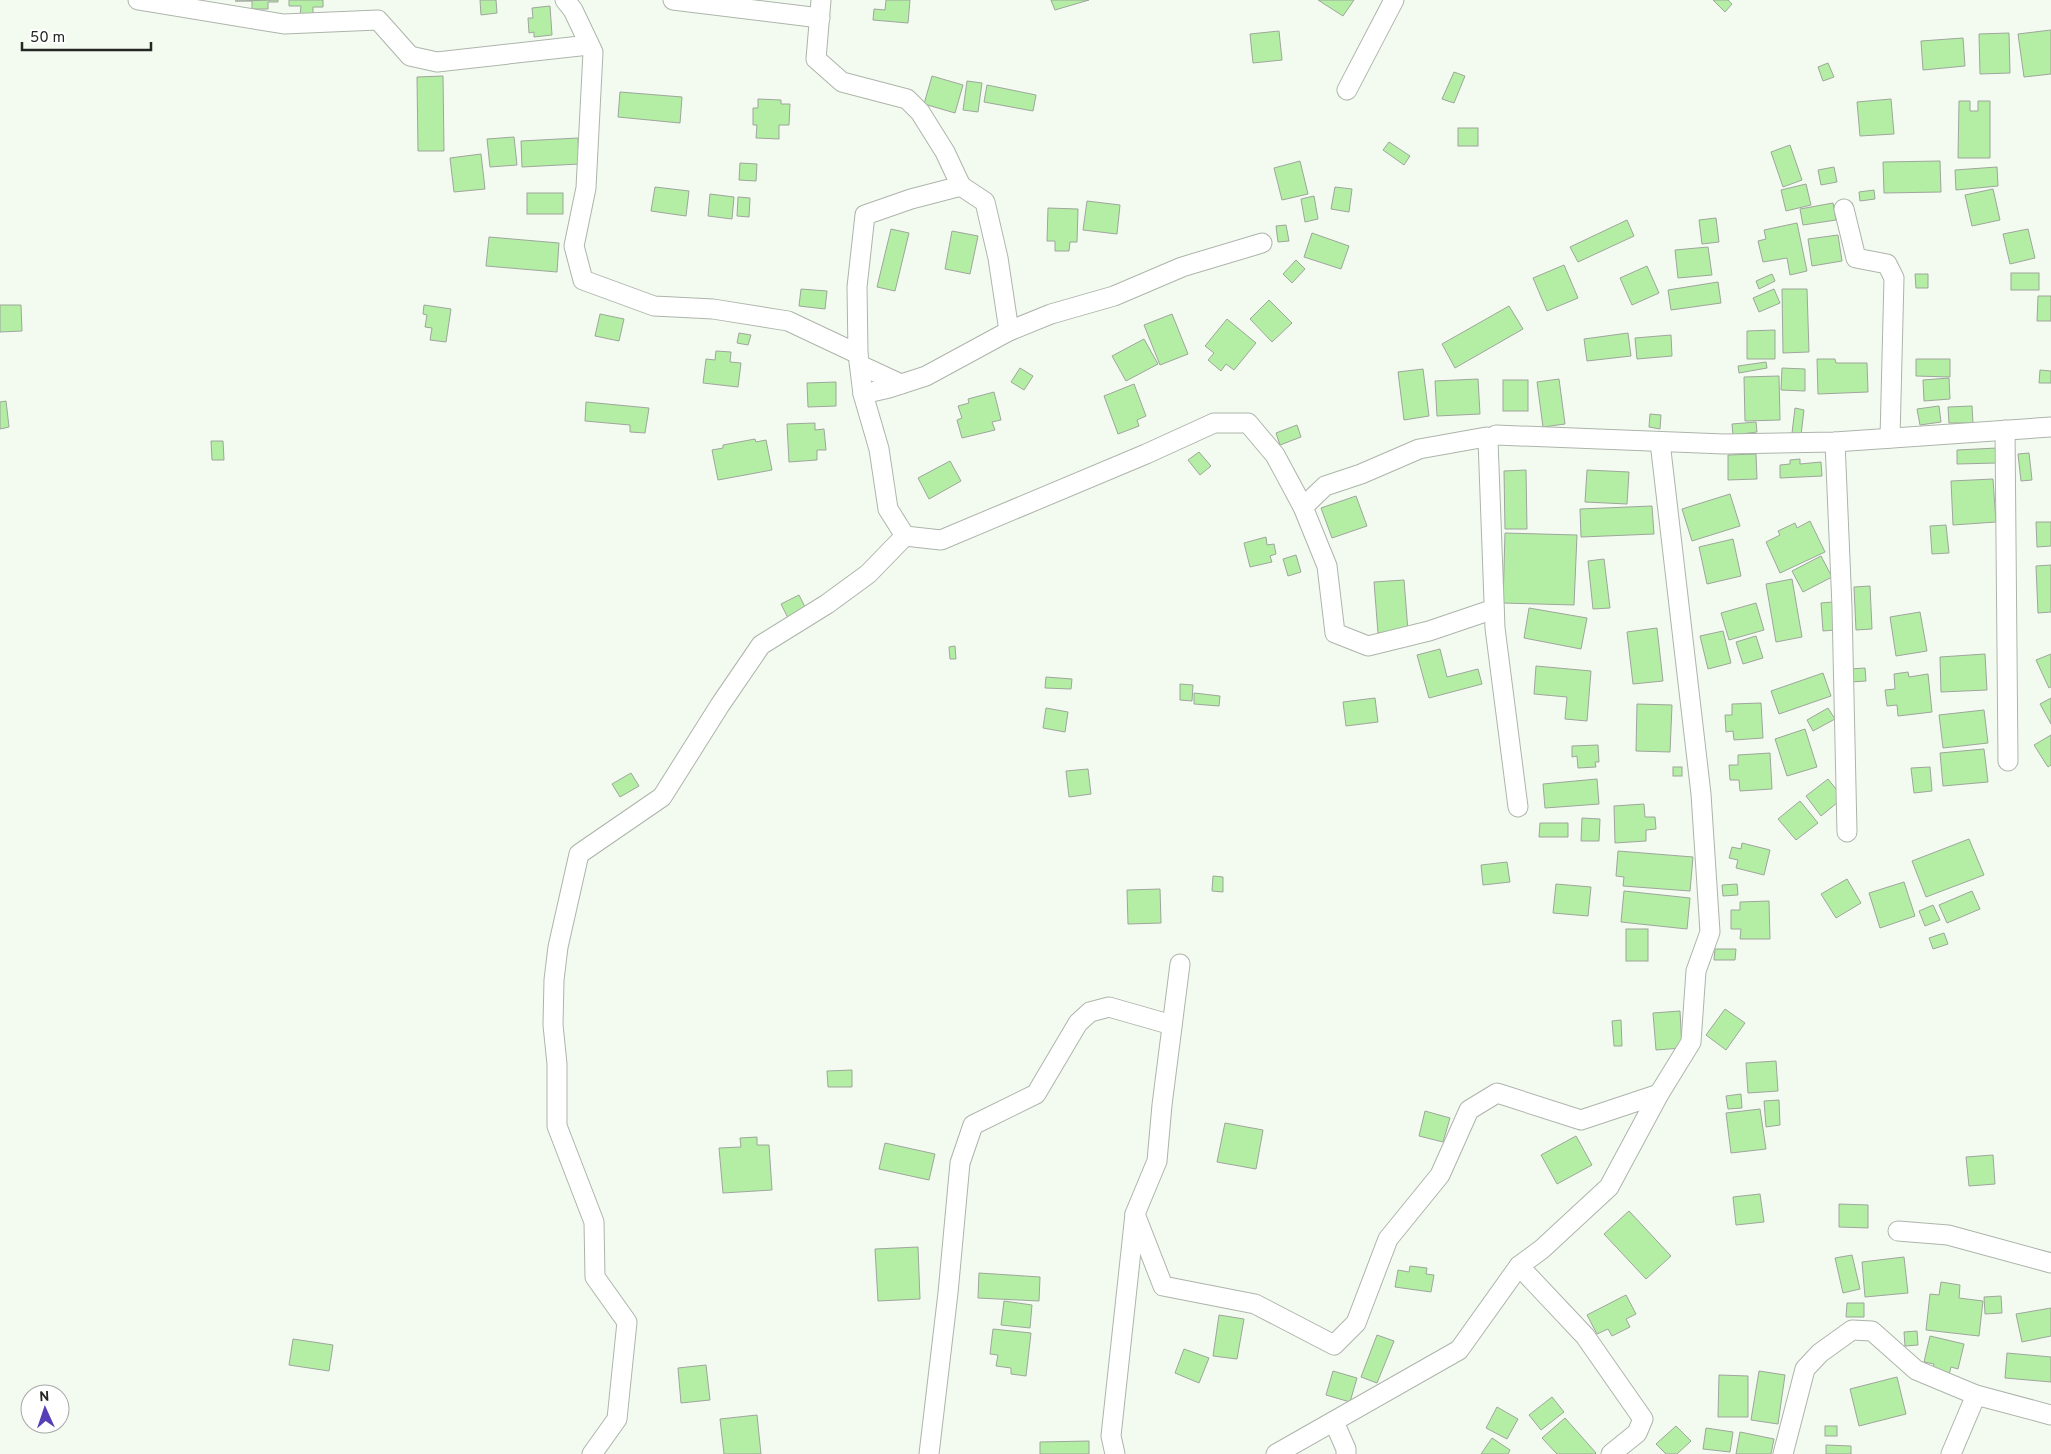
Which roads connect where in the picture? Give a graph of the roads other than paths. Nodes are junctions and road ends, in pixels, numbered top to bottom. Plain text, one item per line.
1 (138, 0) edge
2 (673, 0) edge
3 (1394, 0) edge
4 (574, 3) edge
5 (195, 5) edge
6 (820, 9) edge
7 (589, 45) junction
8 (1347, 90) dead end
9 (961, 186) junction
10 (1844, 209) dead end
11 (1262, 244) dead end
12 (1008, 331) junction
13 (859, 359) junction
14 (901, 384) junction
15 (863, 394) junction
16 (2051, 427) edge
17 (2005, 430) junction
18 (1890, 438) junction
19 (1488, 440) junction
20 (1660, 442) junction
21 (1835, 442) junction
22 (1303, 507) junction
23 (905, 536) junction
24 (1494, 609) junction
25 (2008, 761) dead end
26 (1518, 806) dead end
27 (1847, 832) dead end
28 (1180, 964) dead end
29 (1172, 1025) junction
30 (1659, 1094) junction
31 (1135, 1214) junction
32 (1898, 1231) dead end
33 (2051, 1263) edge
34 (1519, 1266) junction
35 (1976, 1395) junction
36 (2051, 1415) edge
37 (1334, 1422) junction
38 (592, 1454) edge
39 (929, 1454) edge
40 (1114, 1454) edge
41 (1276, 1454) edge
42 (1346, 1454) edge
43 (1611, 1454) edge
44 (1783, 1454) edge
45 (1951, 1454) edge

1 - 5 street
2 - 6 street
3 - 8 street
4 - 7 street
5 - 7 street
6 - 9 street
7 - 13 street
9 - 12 street
9 - 13 street
10 - 18 street
11 - 12 street
12 - 14 street
13 - 14 street
13 - 15 street
14 - 15 street
15 - 23 street
16 - 17 street
17 - 18 street
17 - 25 street
18 - 21 street
19 - 20 street
19 - 22 street
19 - 24 street
20 - 21 street
20 - 30 street
21 - 27 street
22 - 23 street
22 - 24 street
23 - 38 street
24 - 26 street
28 - 29 street
29 - 31 street
29 - 39 street
30 - 31 street
30 - 34 street
31 - 40 street
32 - 33 street
34 - 37 street
34 - 43 street
35 - 36 street
35 - 44 street
35 - 45 street
37 - 41 street
37 - 42 street

